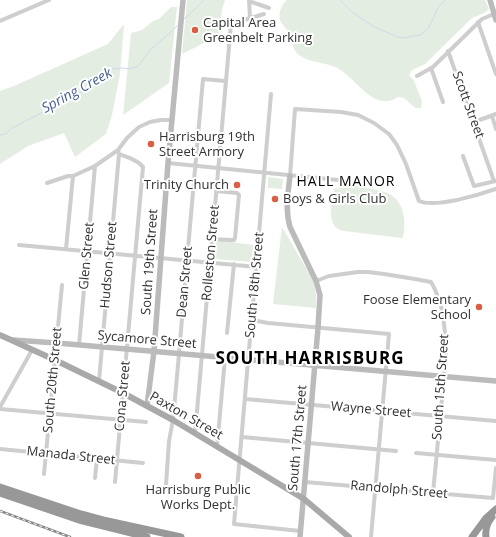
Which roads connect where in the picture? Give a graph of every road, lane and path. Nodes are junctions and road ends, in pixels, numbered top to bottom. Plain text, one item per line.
1 (49, 0) edge
2 (183, 0) edge
3 (249, 0) edge
4 (490, 0) edge
5 (269, 8) dead end
6 (264, 14) dead end
7 (494, 14) junction
8 (250, 18) junction
9 (496, 20) edge
10 (0, 21) edge
11 (478, 22) junction
12 (448, 51) junction
13 (431, 68) junction
14 (496, 74) edge
15 (417, 76) dead end
16 (225, 81) junction
17 (271, 94) dead end
18 (443, 102) dead end
19 (494, 115) edge
20 (172, 120) junction
21 (474, 122) junction
22 (496, 129) edge
23 (118, 152) junction
24 (463, 156) dead end
25 (168, 164) junction
26 (95, 166) junction
27 (195, 166) junction
28 (218, 168) junction
29 (265, 173) junction
30 (73, 176) junction
31 (290, 176) junction
32 (338, 180) dead end
33 (495, 181) edge
34 (47, 183) dead end
35 (496, 189) edge
36 (216, 191) junction
37 (212, 239) junction
38 (19, 245) dead end
39 (66, 249) junction
40 (87, 251) junction
41 (110, 253) junction
42 (135, 256) junction
43 (161, 258) junction
44 (187, 260) junction
45 (210, 262) junction
46 (234, 264) junction
47 (257, 267) junction
48 (316, 281) junction
49 (62, 286) dead end
50 (252, 320) junction
51 (318, 328) junction
52 (227, 333) dead end
53 (0, 336) edge
54 (11, 340) junction
55 (57, 343) junction
56 (79, 345) junction
57 (102, 347) junction
58 (127, 349) junction
59 (32, 350) junction
60 (154, 351) junction
61 (180, 354) junction
62 (202, 356) junction
63 (225, 358) junction
64 (55, 360) junction
65 (248, 360) junction
66 (315, 366) junction
67 (386, 372) junction
68 (443, 377) junction
69 (496, 381) edge
70 (99, 382) junction
71 (123, 393) junction
72 (245, 399) junction
73 (311, 404) junction
74 (147, 406) junction
75 (0, 408) edge
76 (382, 411) junction
77 (51, 413) junction
78 (440, 416) junction
79 (121, 419) junction
80 (173, 420) junction
81 (496, 421) edge
82 (146, 422) dead end
83 (196, 434) junction
84 (242, 437) junction
85 (308, 443) junction
86 (217, 447) junction
87 (0, 449) edge
88 (379, 449) junction
89 (396, 451) dead end
90 (46, 453) junction
91 (416, 453) dead end
92 (437, 454) junction
93 (97, 458) junction
94 (117, 460) junction
95 (496, 460) edge
96 (240, 461) junction
97 (143, 463) dead end
98 (496, 468) edge
99 (44, 474) dead end
100 (95, 478) dead end
101 (115, 482) dead end
102 (305, 482) junction
103 (166, 485) dead end
104 (0, 486) edge
105 (375, 488) junction
106 (0, 493) edge
107 (433, 493) junction
108 (304, 499) junction
109 (496, 509) edge
110 (496, 514) edge
111 (300, 534) edge
112 (147, 537) edge
113 (181, 537) edge
114 (349, 537) edge
115 (371, 537) edge
116 (472, 537) edge
117 (486, 537) edge

1 - 10 street
2 - 20 street, South 19th Street
3 - 5 street
3 - 8 street
4 - 7 street
6 - 8 street
7 - 9 street
7 - 11 street
8 - 16 street, Rolleston Street
11 - 12 street
11 - 14 street
12 - 13 street
12 - 21 street, Scott Street
13 - 15 street
13 - 18 street
16 - 27 street, Dean Street
16 - 28 street, Rolleston Street
17 - 29 street, South 18th Street
19 - 21 street
19 - 22 street
20 - 23 street
20 - 25 street, South 19th Street
21 - 33 street, Scott Street
23 - 26 street
23 - 41 street, Hudson Street
23 - 42 street, Cona Street
24 - 33 street
25 - 27 street
25 - 43 street, South 19th Street
26 - 30 street
26 - 40 street, Glen Street
27 - 28 street
27 - 44 street, Dean Street
28 - 29 street
28 - 36 street, Rolleston Street
29 - 31 street
29 - 47 street, South 18th Street
30 - 34 street
30 - 39 street
31 - 32 street
31 - 35 street, South 17th Street
31 - 48 street, South 17th Street
36 - 37 street, Rolleston Street
36 - 37 street
37 - 45 street, Rolleston Street
38 - 39 street
39 - 40 street
40 - 41 street
40 - 56 street, Glen Street
41 - 42 street
41 - 57 street, Hudson Street
42 - 43 street
42 - 58 street, Cona Street
43 - 44 street
43 - 60 street, South 19th Street
44 - 45 street
44 - 61 street, Dean Street
45 - 46 street
45 - 62 street, Rolleston Street
46 - 47 street
46 - 52 street
47 - 50 street, South 18th Street
48 - 51 street, South 17th Street
48 - 68 street, South 15th Street
49 - 55 street, South 20th Street
50 - 51 street
50 - 65 street, South 18th Street
51 - 66 street, South 17th Street
51 - 67 street
53 - 54 main road, Paxton Street
54 - 55 street, Sycamore Street
54 - 59 main road, Paxton Street
55 - 56 street, Sycamore Street
55 - 64 street, South 20th Street
56 - 57 street, Sycamore Street
57 - 58 street, Sycamore Street
57 - 70 street, Hudson Street
58 - 60 street, Sycamore Street
58 - 71 street, Cona Street
59 - 64 main road, Paxton Street
59 - 75 street
60 - 61 street, Sycamore Street
60 - 74 street, South 19th Street
61 - 62 street, Sycamore Street
61 - 80 street, Dean Street
62 - 63 street, Sycamore Street
62 - 83 street, Rolleston Street
63 - 65 street, Sycamore Street
63 - 86 street
64 - 70 main road, Paxton Street
64 - 77 street, South 20th Street
65 - 66 street, Sycamore Street
65 - 72 street, South 18th Street
66 - 67 street, Sycamore Street
66 - 73 street, South 17th Street
67 - 68 street, Sycamore Street
67 - 76 street
68 - 69 street, Sycamore Street
68 - 78 street, South 15th Street
70 - 71 main road, Paxton Street
71 - 74 main road, Paxton Street
71 - 79 street, Cona Street
72 - 73 street, Wayne Street
72 - 84 street, South 18th Street
73 - 76 street, Wayne Street
73 - 85 street, South 17th Street
74 - 80 main road, Paxton Street
75 - 77 street
76 - 78 street, Wayne Street
76 - 88 street
77 - 79 street
77 - 90 street, South 20th Street
78 - 81 street, Wayne Street
78 - 92 street, South 15th Street
79 - 82 street
79 - 94 street, Cona Street
80 - 83 main road, Paxton Street
80 - 103 street, Dean Street
83 - 86 main road, Paxton Street
84 - 85 street
84 - 96 street, South 18th Street
85 - 88 street
85 - 102 street, South 17th Street
86 - 96 main road, Paxton Street
87 - 90 street, Manada Street
88 - 89 street
88 - 105 street
90 - 93 street, Manada Street
90 - 99 street, South 20th Street
91 - 92 street
92 - 95 street
92 - 107 street, South 15th Street
93 - 94 street, Manada Street
93 - 100 street
94 - 97 street, Manada Street
94 - 101 street, Cona Street
96 - 108 main road, Paxton Street
96 - 111 street, South 18th Street
98 - 107 street, Randolph Street
102 - 105 street, Randolph Street
102 - 108 street, South 17th Street
104 - 113 highway
105 - 107 street, Randolph Street
105 - 115 street
106 - 112 highway
108 - 111 street, South 17th Street
108 - 114 main road, Paxton Street
109 - 116 highway
110 - 117 highway

